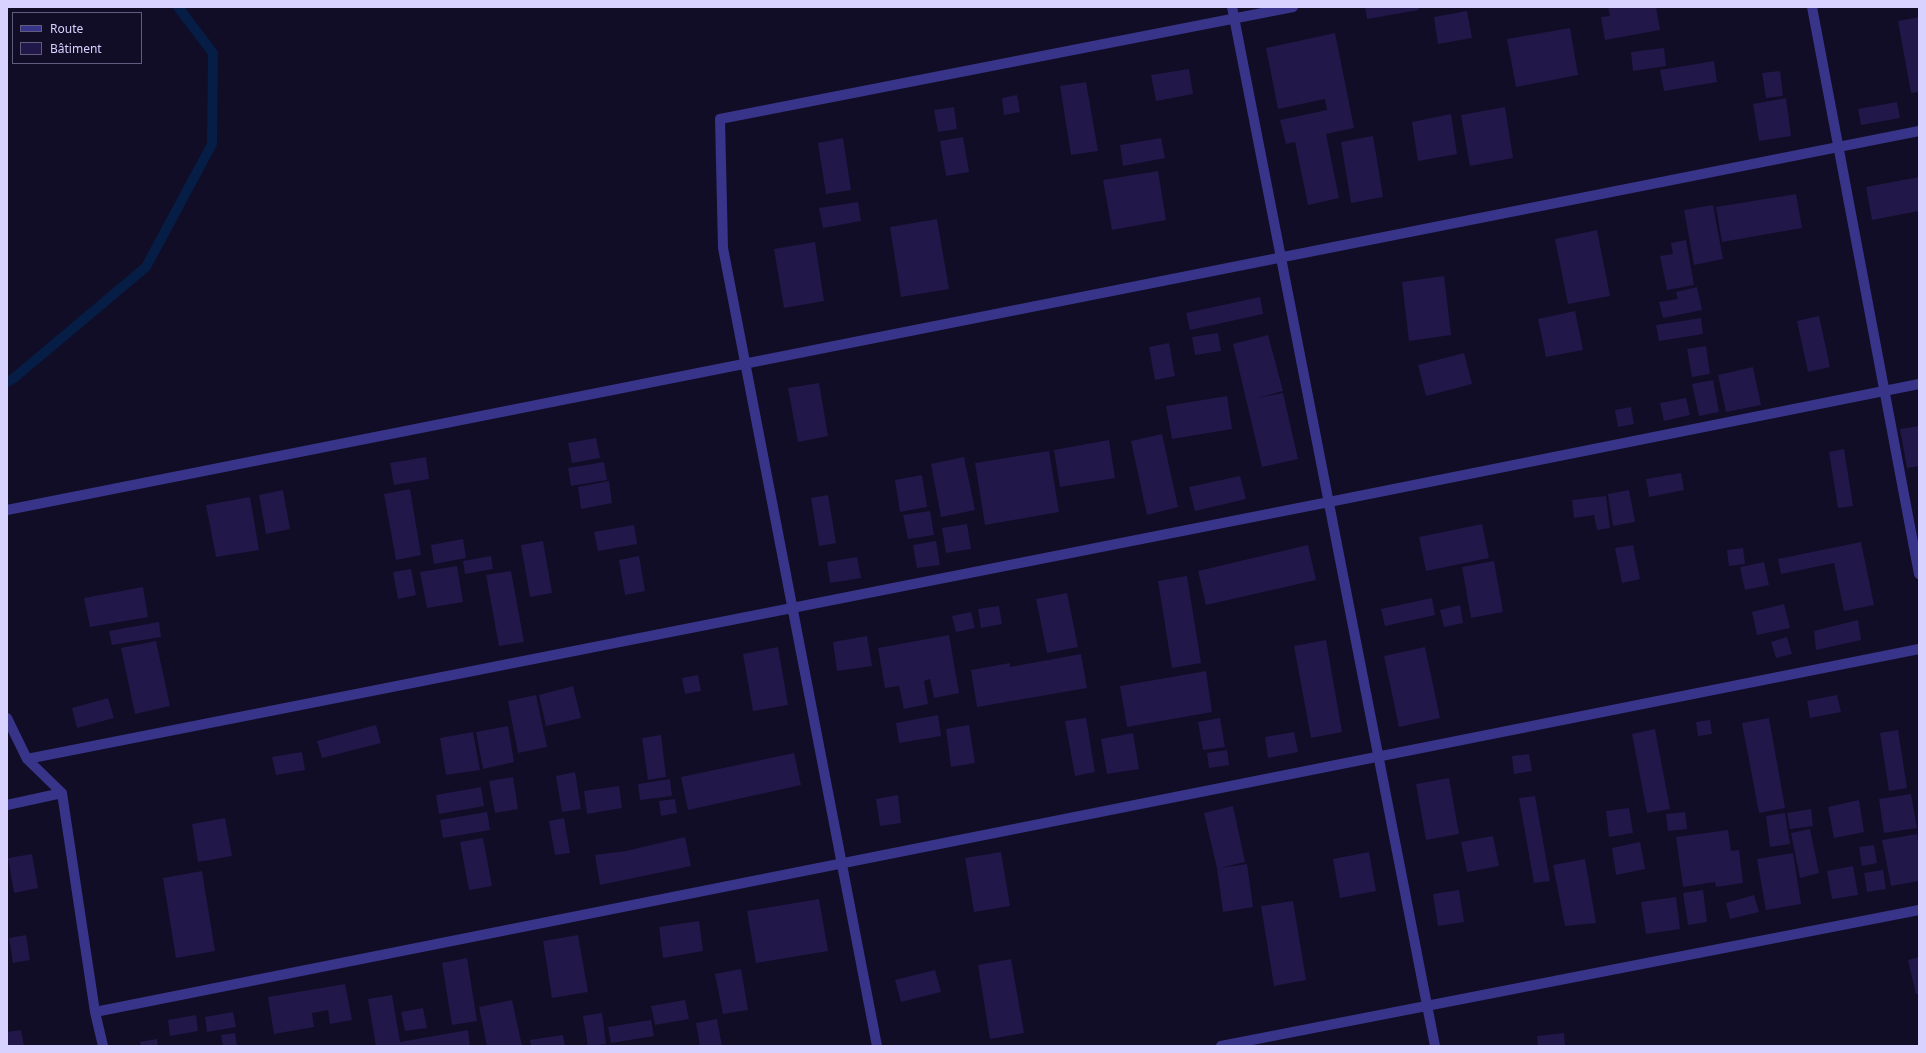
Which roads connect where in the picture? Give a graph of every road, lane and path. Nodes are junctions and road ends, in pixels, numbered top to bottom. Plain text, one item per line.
1 (1232, 7) edge
2 (1293, 7) edge
3 (1812, 7) edge
4 (1234, 18) junction
5 (1919, 131) edge
6 (1838, 147) junction
7 (1281, 259) junction
8 (746, 365) junction
9 (1919, 384) edge
10 (1884, 390) junction
11 (1329, 502) junction
12 (7, 510) edge
13 (1919, 574) edge
14 (792, 608) junction
15 (1919, 649) edge
16 (7, 718) edge
17 (1379, 758) junction
18 (27, 759) junction
19 (62, 793) junction
20 (7, 805) edge
21 (842, 864) junction
22 (1919, 910) edge
23 (1428, 1006) junction
24 (95, 1012) junction
25 (102, 1046) edge
26 (877, 1046) edge
27 (1221, 1046) edge
28 (1436, 1046) edge

1 - 4 street
2 - 4 street
3 - 6 street
4 - 7 street
4 - 8 street
5 - 6 street
6 - 7 street
6 - 10 street
7 - 8 street
7 - 11 street
8 - 12 street
8 - 14 street
9 - 10 street
10 - 11 street
10 - 13 street
11 - 14 street
11 - 17 street
14 - 18 street
14 - 21 street
15 - 17 street
16 - 18 street
17 - 21 street
17 - 23 street
18 - 19 street
19 - 20 street
19 - 24 street
21 - 24 street
21 - 26 street
22 - 23 street
23 - 27 street
23 - 28 street
24 - 25 street

